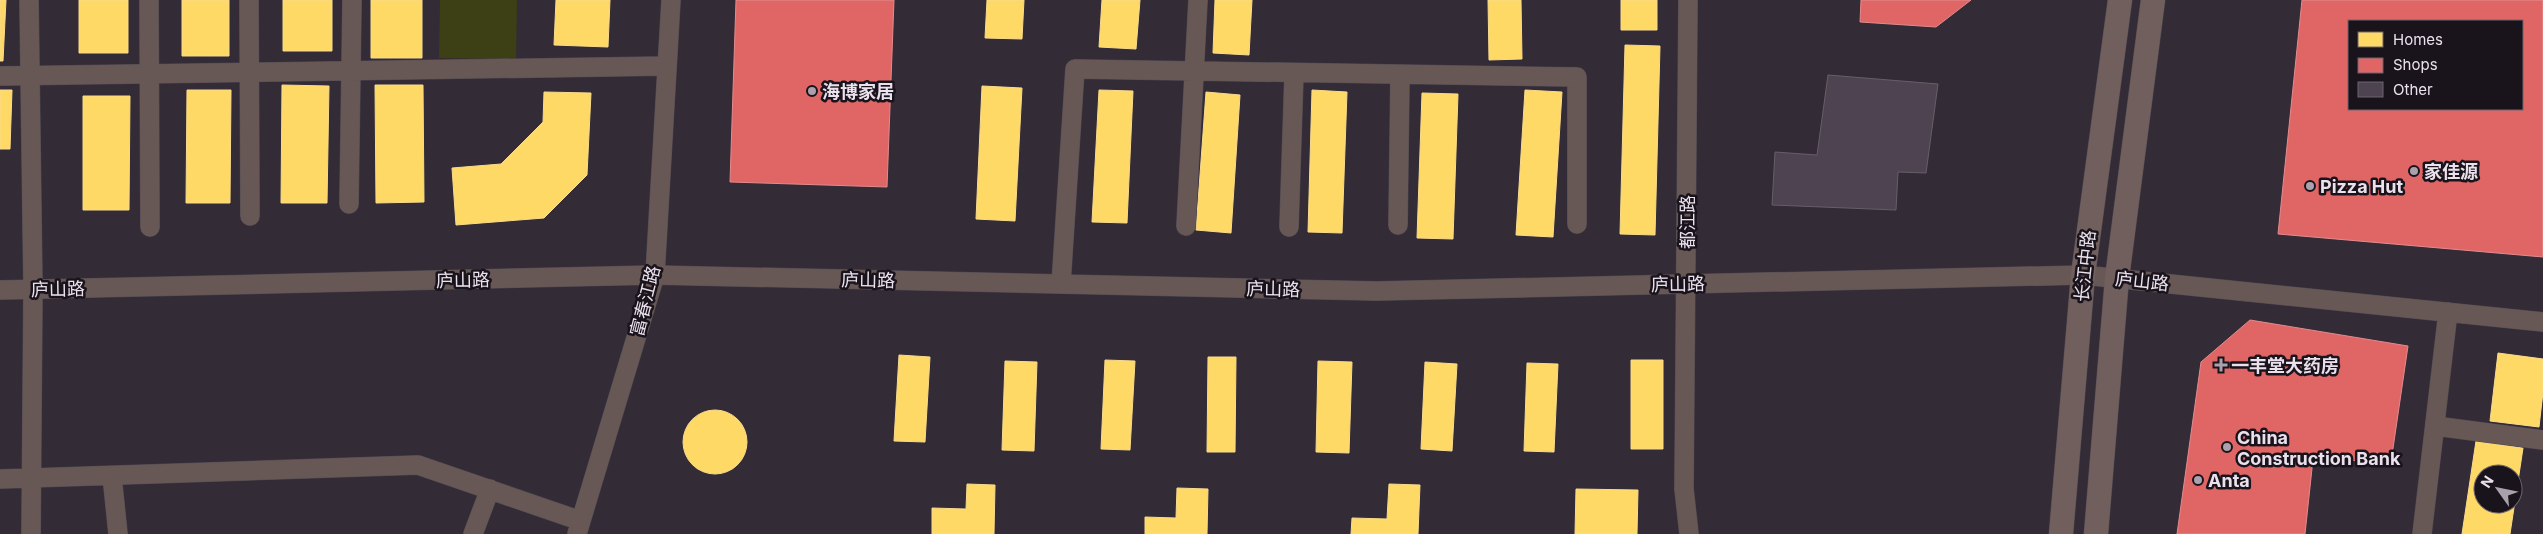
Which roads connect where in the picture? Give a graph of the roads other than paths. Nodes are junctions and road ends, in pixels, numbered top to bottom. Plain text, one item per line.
1 (30, 0) edge
2 (150, 0) edge
3 (249, 0) edge
4 (352, 0) edge
5 (670, 0) edge
6 (1198, 0) edge
7 (1688, 0) edge
8 (2120, 0) edge
9 (2153, 0) edge
10 (667, 66) junction
11 (352, 71) junction
12 (249, 72) junction
13 (1195, 72) junction
14 (150, 74) junction
15 (1294, 74) junction
16 (1400, 75) junction
17 (0, 76) edge
18 (30, 76) junction
19 (349, 204) dead end
20 (250, 216) dead end
21 (1577, 224) dead end
22 (1398, 225) dead end
23 (1186, 226) dead end
24 (150, 227) dead end
25 (1289, 227) dead end
26 (655, 275) junction
27 (2083, 275) junction
28 (2117, 278) junction
29 (1061, 284) junction
30 (1687, 284) junction
31 (33, 289) junction
32 (0, 290) edge
33 (2448, 312) junction
34 (2543, 322) edge
35 (2435, 426) junction
36 (2543, 440) edge
37 (112, 476) junction
38 (0, 479) edge
39 (31, 479) junction
40 (490, 489) junction
41 (579, 527) edge
42 (30, 534) edge
43 (118, 534) edge
44 (473, 534) edge
45 (1689, 534) edge
46 (2062, 534) edge
47 (2096, 534) edge
48 (2422, 534) edge

1 - 18 street
2 - 14 street
3 - 12 street
4 - 11 street
5 - 10 street, 富春江路
6 - 13 street
7 - 30 street, 都江路
8 - 27 main road, 长江中路
9 - 28 main road, 长江中路
10 - 11 street
10 - 26 street, 富春江路
11 - 12 street
11 - 19 street
12 - 14 street
12 - 20 street
13 - 15 street
13 - 23 street
13 - 29 street
14 - 18 street
14 - 24 street
15 - 16 street
15 - 25 street
16 - 21 street
16 - 22 street
17 - 18 street
18 - 31 street
26 - 29 street, 庐山路
26 - 31 street, 庐山路
26 - 41 street, 富春江路
27 - 28 street, 庐山路
27 - 30 street, 庐山路
27 - 46 main road, 长江中路
28 - 33 street, 庐山路
28 - 47 main road, 长江中路
29 - 30 street, 庐山路
30 - 45 street, 都江路
31 - 32 street, 庐山路
31 - 39 street
33 - 34 street, 庐山路
33 - 35 street
35 - 36 street
35 - 48 street
37 - 39 street
37 - 40 street
37 - 43 street
38 - 39 street
39 - 42 street
40 - 41 street
40 - 44 street

